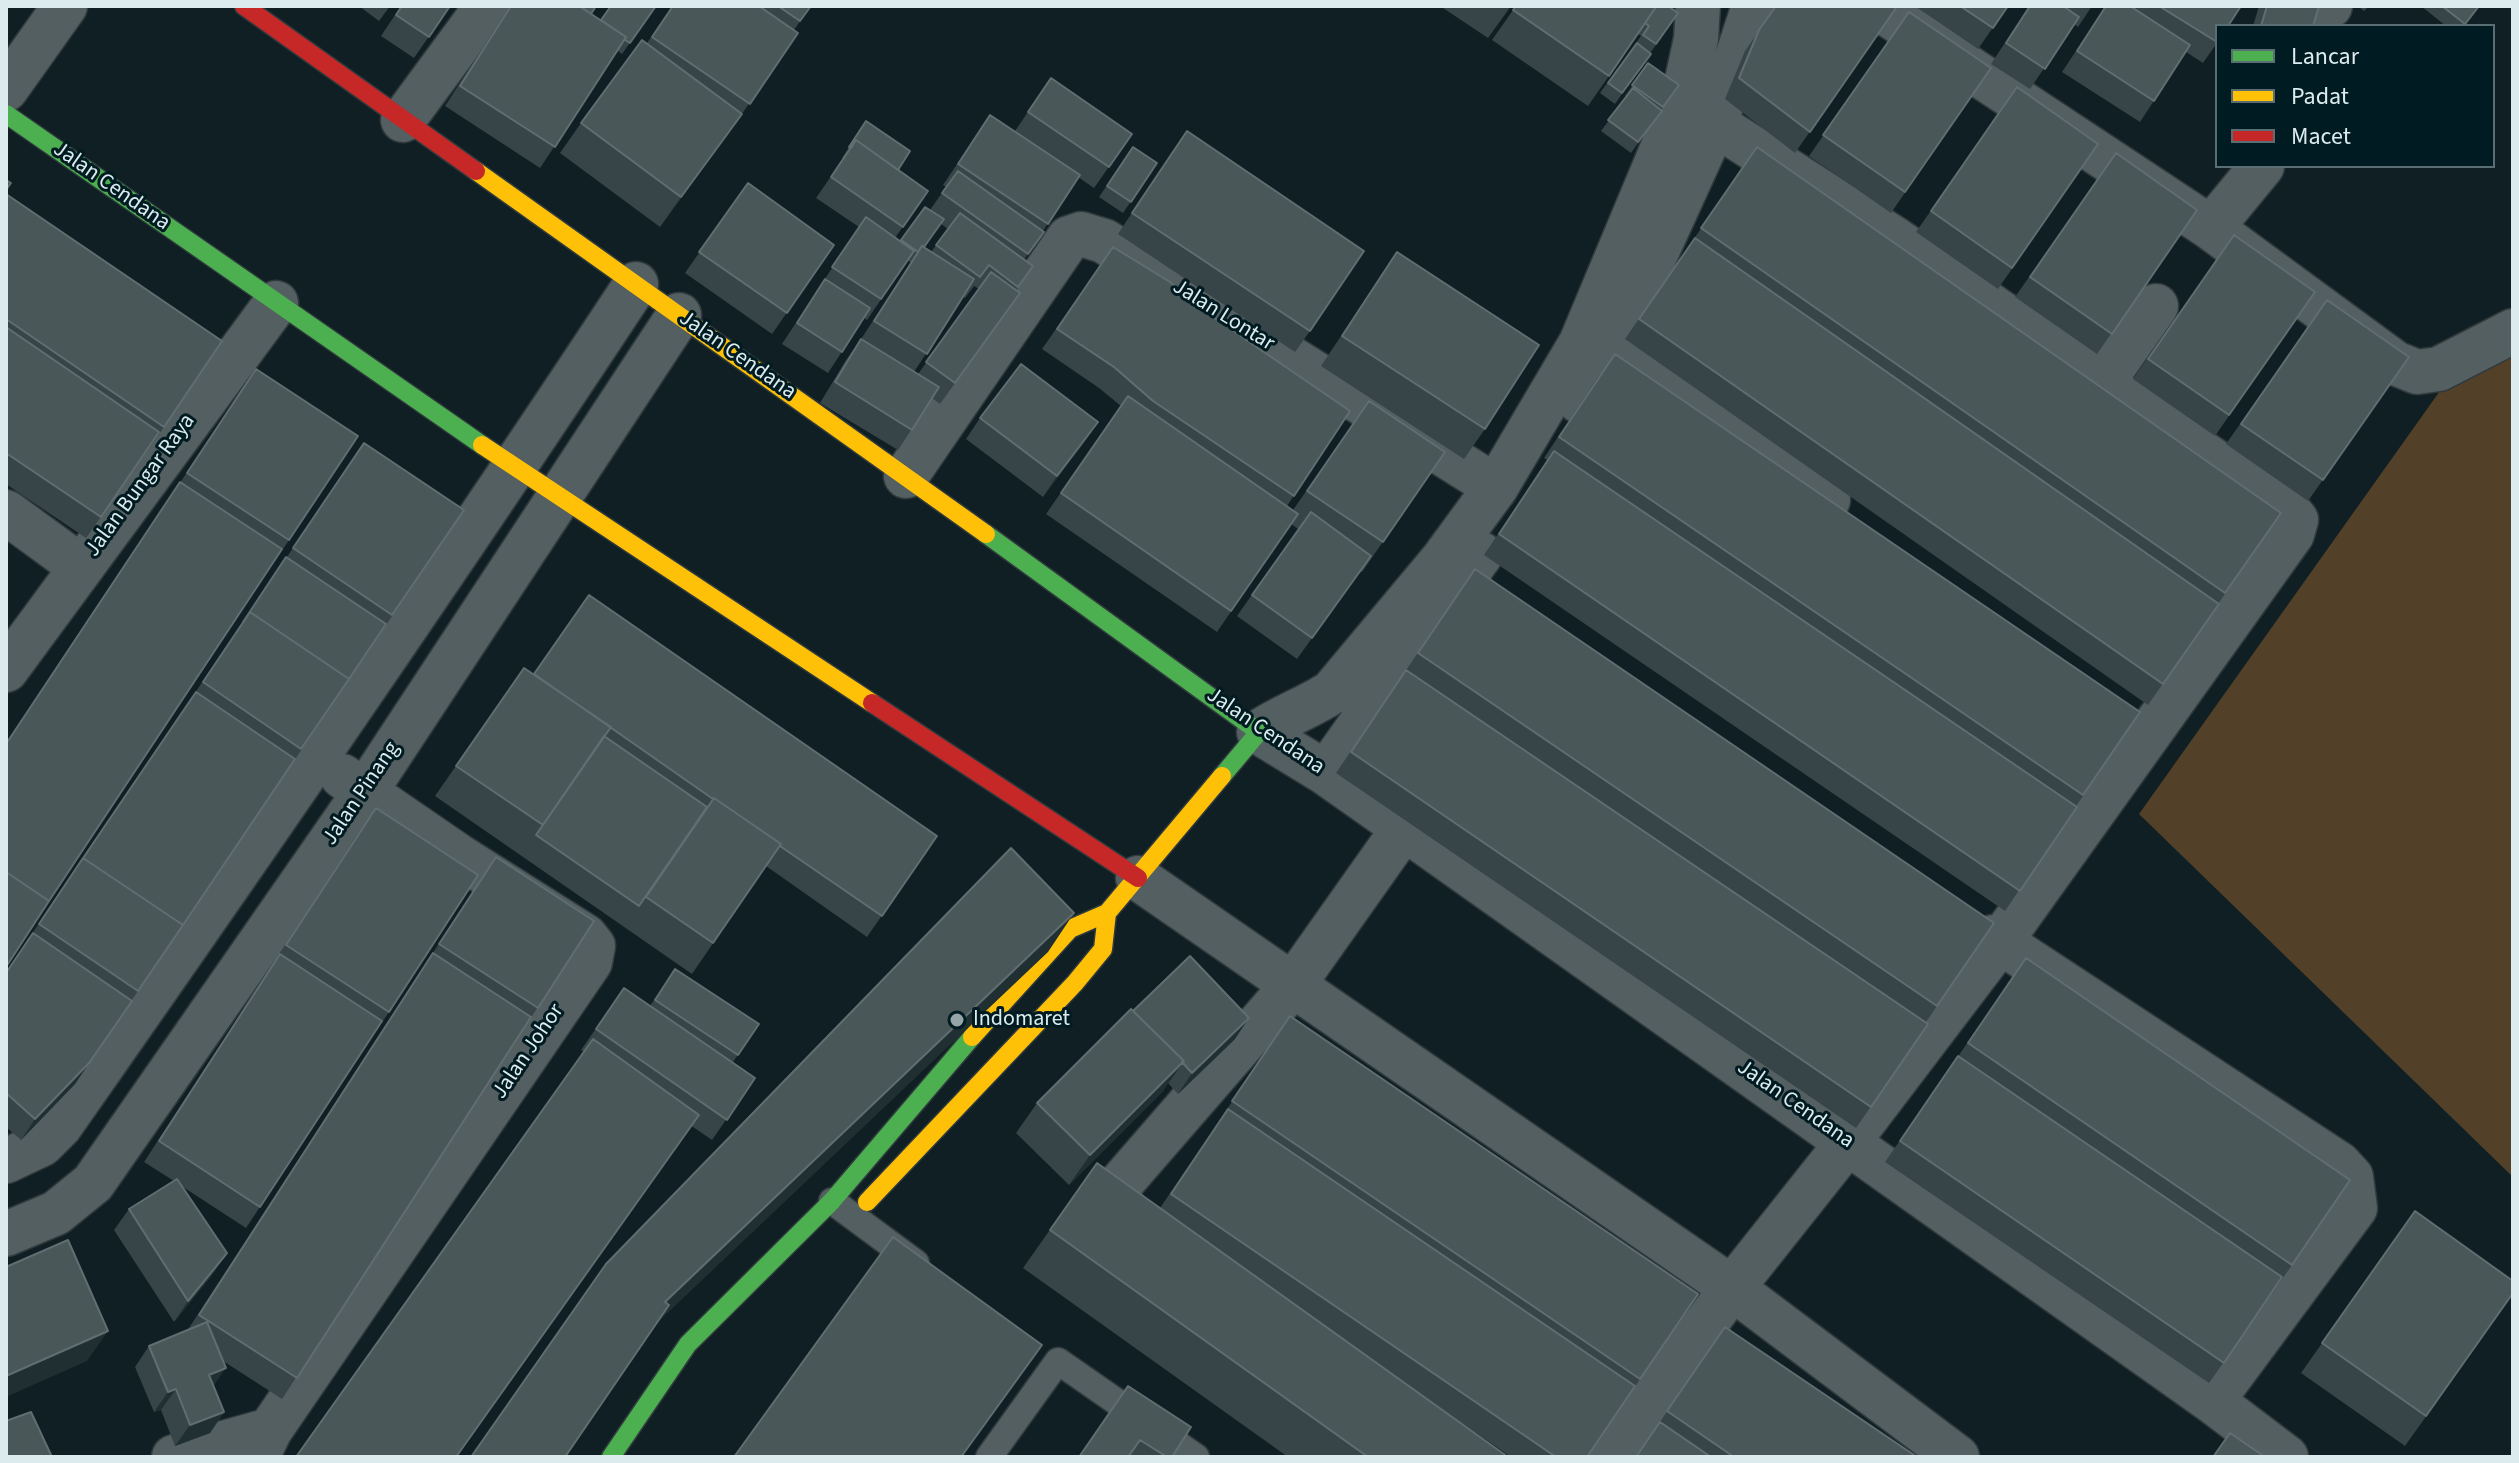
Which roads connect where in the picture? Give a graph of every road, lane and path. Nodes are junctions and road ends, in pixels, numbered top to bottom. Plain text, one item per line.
1 (38, 6) edge
2 (65, 6) edge
3 (244, 6) edge
4 (487, 6) edge
5 (1698, 6) edge
6 (1754, 6) edge
7 (1875, 6) edge
8 (2330, 6) edge
9 (2313, 24) edge
10 (6, 51) edge
11 (6, 89) edge
12 (6, 114) edge
13 (403, 120) junction
14 (1715, 124) junction
15 (2260, 168) edge
16 (2211, 228) junction
17 (636, 284) junction
18 (276, 303) junction
19 (2156, 306) dead end
20 (679, 315) junction
21 (2513, 331) edge
22 (1613, 348) junction
23 (2102, 383) junction
24 (515, 468) junction
25 (906, 476) junction
26 (1496, 487) junction
27 (559, 497) junction
28 (6, 512) edge
29 (1856, 521) edge
30 (81, 567) junction
31 (416, 613) junction
32 (461, 645) junction
33 (6, 670) edge
34 (2113, 705) edge
35 (1259, 732) junction
36 (2151, 733) junction
37 (318, 759) junction
38 (1326, 773) junction
39 (365, 792) junction
40 (1404, 828) junction
41 (1138, 878) junction
42 (1107, 913) junction
43 (1962, 915) edge
44 (2000, 942) junction
45 (1293, 985) junction
46 (1848, 1142) junction
47 (6, 1161) edge
48 (842, 1215) junction
49 (6, 1234) edge
50 (1168, 1251) edge
51 (939, 1279) edge
52 (1732, 1288) junction
53 (2212, 1401) junction
54 (263, 1443) edge
55 (174, 1457) edge
56 (611, 1457) edge
57 (989, 1457) edge
58 (1196, 1457) edge
59 (1608, 1457) edge
60 (1957, 1457) edge
61 (2286, 1457) edge

1 - 10 street
2 - 11 street
3 - 13 street, Jalan Cendana
4 - 13 street
5 - 26 street
6 - 14 street
7 - 16 street
8 - 9 street
12 - 18 street, Jalan Cendana
13 - 17 street, Jalan Cendana
14 - 22 street
14 - 23 street
15 - 16 street
16 - 21 street
17 - 20 street, Jalan Cendana
17 - 24 street
18 - 24 street, Jalan Cendana
18 - 30 street, Jalan Bungar Raya
19 - 23 street
20 - 25 street, Jalan Cendana
20 - 27 street, Jalan Pinang
22 - 29 street
22 - 38 street
23 - 36 street
24 - 27 street, Jalan Cendana
24 - 31 street
25 - 26 street, Jalan Lontar
25 - 35 street, Jalan Cendana
26 - 35 street
27 - 32 street, Jalan Pinang
27 - 41 street, Jalan Cendana
28 - 30 street
30 - 33 street, Jalan Bungar Raya
31 - 32 street
31 - 37 street
32 - 39 street, Jalan Pinang
34 - 36 street
35 - 38 street, Jalan Cendana
35 - 41 street
36 - 44 street
37 - 39 street, Jalan Johor
37 - 47 street
38 - 40 street, Jalan Cendana
39 - 49 street, Jalan Pinang
39 - 54 street, Jalan Johor
40 - 45 street
40 - 46 street, Jalan Cendana
41 - 42 street
41 - 45 street, Jalan Cendana
42 - 48 street
42 - 48 street
43 - 44 street
44 - 46 street
44 - 53 street
45 - 50 street
45 - 52 street, Jalan Cendana
46 - 52 street
46 - 53 street, Jalan Cendana
48 - 51 lane
48 - 56 street
52 - 59 street
52 - 60 street, Jalan Cendana
53 - 61 street, Jalan Cendana
54 - 55 street
57 - 58 lane

